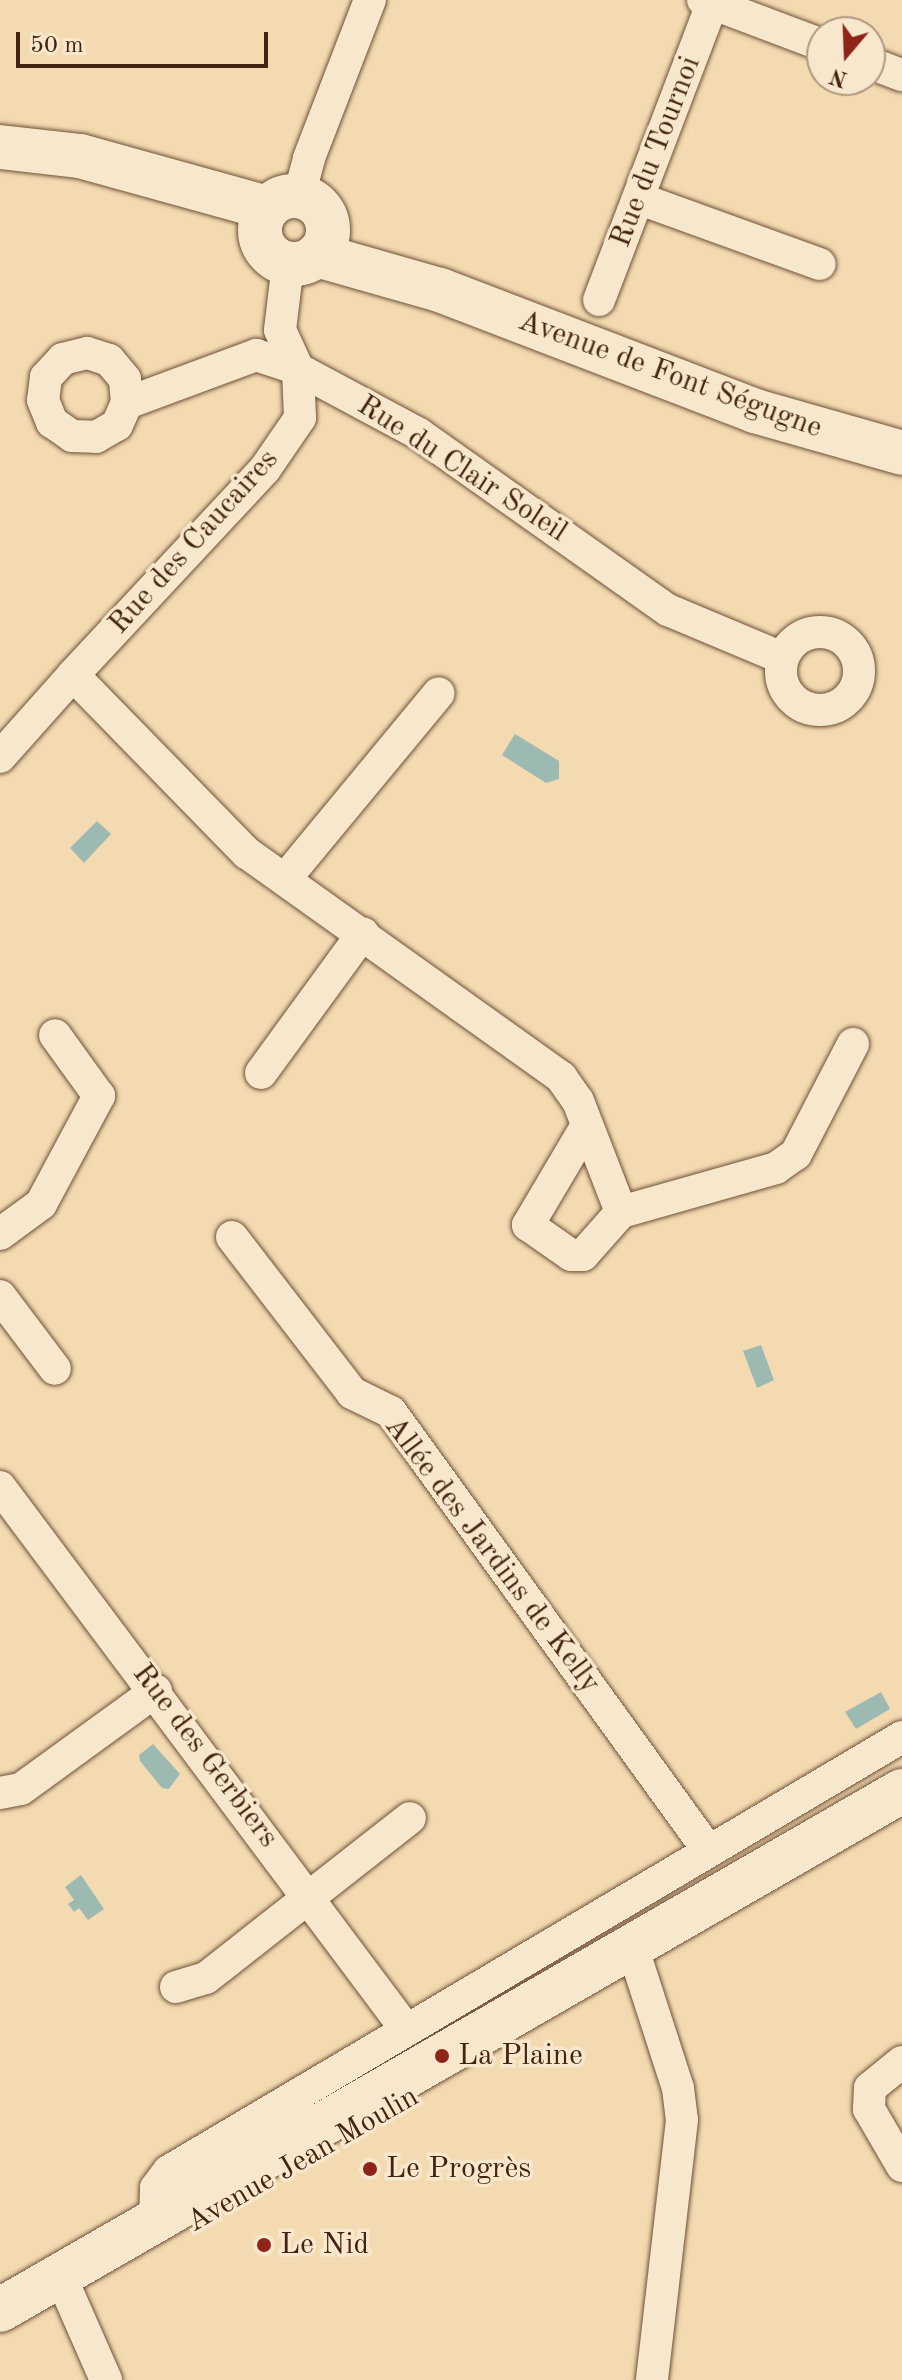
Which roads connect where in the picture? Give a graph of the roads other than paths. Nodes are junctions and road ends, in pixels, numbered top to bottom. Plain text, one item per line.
1 (370, 0) edge
2 (707, 2) edge
3 (806, 39) edge
4 (0, 147) edge
5 (0, 170) edge
6 (640, 199) junction
7 (294, 230) junction
8 (820, 264) dead end
9 (599, 300) dead end
10 (298, 369) junction
11 (127, 403) dead end
12 (902, 453) edge
13 (782, 658) dead end
14 (73, 675) junction
15 (439, 693) dead end
16 (0, 757) edge
17 (285, 879) junction
18 (363, 933) junction
19 (55, 1035) dead end
20 (853, 1044) dead end
21 (261, 1073) dead end
22 (586, 1127) junction
23 (621, 1212) junction
24 (0, 1234) edge
25 (232, 1237) dead end
26 (0, 1296) edge
27 (55, 1369) dead end
28 (0, 1487) edge
29 (156, 1691) junction
30 (902, 1737) edge
31 (902, 1791) edge
32 (0, 1793) edge
33 (410, 1818) dead end
34 (902, 1824) edge
35 (708, 1850) junction
36 (310, 1896) junction
37 (636, 1957) junction
38 (176, 1987) dead end
39 (405, 2028) junction
40 (902, 2062) edge
41 (902, 2166) edge
42 (155, 2220) junction
43 (64, 2285) junction
44 (0, 2310) edge
45 (0, 2336) edge
46 (655, 2376) edge
47 (106, 2380) edge

1 - 7 street, Rue des Caucaires
2 - 3 street
2 - 6 street, Rue du Tournoi
4 - 7 street, Avenue de Font Ségugne
5 - 7 street, Avenue de Font Ségugne
6 - 8 street
6 - 9 street, Rue du Tournoi
7 - 10 street, Rue des Caucaires
7 - 12 street, Avenue de Font Ségugne
10 - 11 street, Rue du Clair Soleil
10 - 13 street, Rue du Clair Soleil
10 - 14 street, Rue des Caucaires
14 - 16 street, Rue des Caucaires
14 - 17 street
15 - 17 street
17 - 18 street
18 - 21 street
18 - 22 street
19 - 24 street
20 - 23 street
22 - 23 street
22 - 23 street
25 - 35 street, Allée des Jardins de Kelly
26 - 27 street
28 - 29 street, Rue des Gerbiers
29 - 32 street
29 - 36 street, Rue des Gerbiers
30 - 35 street, Avenue Jean Moulin
31 - 37 street, Avenue Jean Moulin
33 - 36 street
34 - 37 street, Avenue Jean Moulin
35 - 39 street, Avenue Jean Moulin
36 - 38 street
36 - 39 street, Rue des Gerbiers
37 - 42 street, Avenue Jean Moulin
37 - 43 street, Avenue Jean Moulin
37 - 46 street
39 - 42 street, Avenue Jean Moulin
40 - 41 street
42 - 43 street, Avenue Jean Moulin
43 - 44 street, Avenue Jean Moulin
43 - 45 street, Avenue Jean Moulin
43 - 47 street

